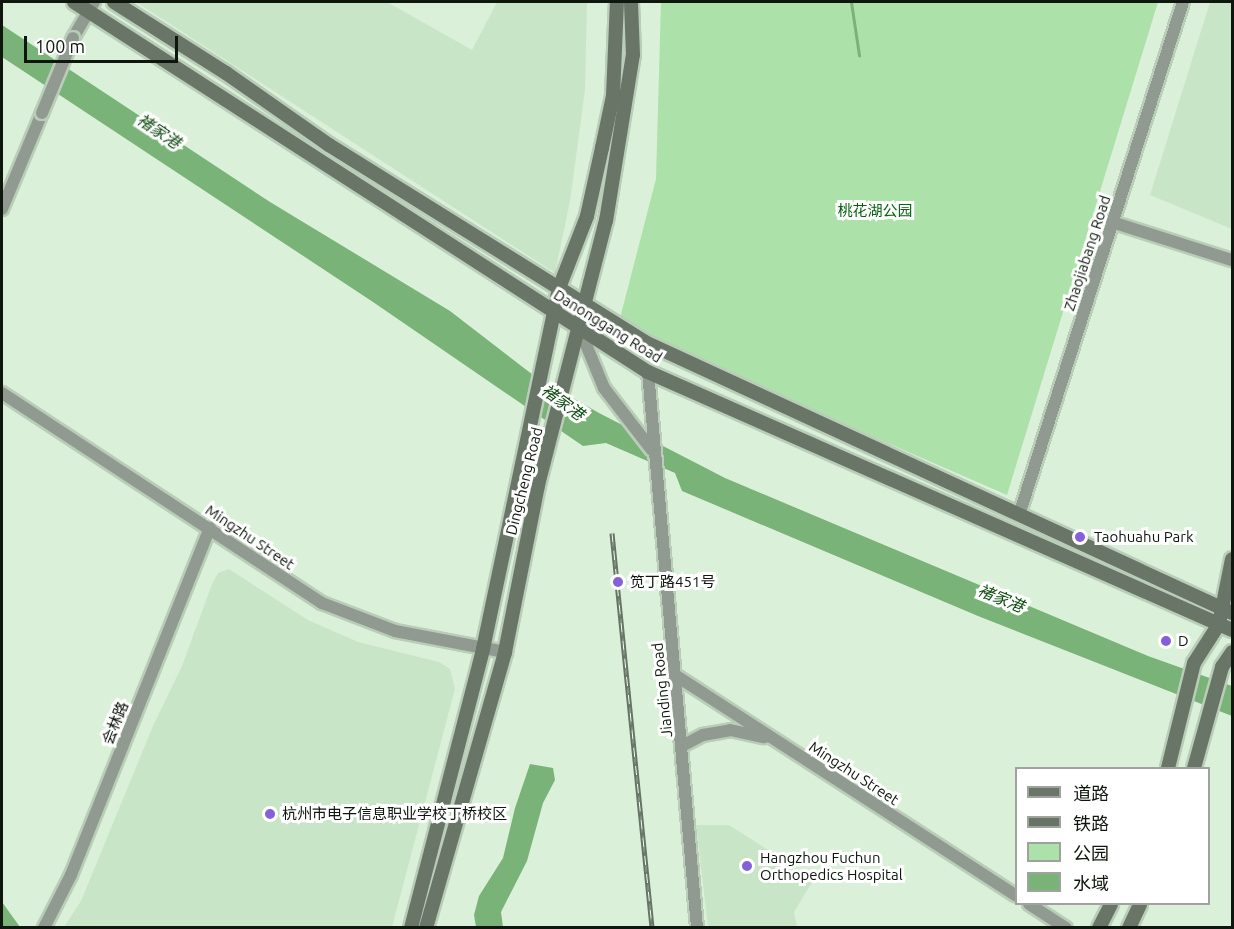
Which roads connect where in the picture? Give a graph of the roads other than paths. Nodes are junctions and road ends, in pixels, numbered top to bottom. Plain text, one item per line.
1 (74, 2) edge
2 (114, 2) edge
3 (617, 2) edge
4 (631, 2) edge
5 (1183, 2) edge
6 (91, 6) edge
7 (2, 209) edge
8 (1113, 222) junction
9 (1233, 260) edge
10 (560, 288) junction
11 (584, 304) junction
12 (554, 312) junction
13 (578, 325) junction
14 (648, 372) junction
15 (2, 393) edge
16 (652, 450) junction
17 (1019, 515) junction
18 (210, 528) junction
19 (1233, 559) edge
20 (1226, 611) edge
21 (1219, 624) junction
22 (1233, 630) edge
23 (483, 649) junction
24 (505, 652) junction
25 (1233, 652) edge
26 (675, 675) junction
27 (682, 746) junction
28 (786, 746) junction
29 (1168, 767) edge
30 (1194, 767) edge
31 (1015, 895) edge
32 (1032, 905) edge
33 (1110, 905) edge
34 (1139, 905) edge
35 (44, 927) edge
36 (411, 927) edge
37 (426, 927) edge
38 (696, 927) edge
39 (1066, 927) edge
40 (1100, 927) edge
41 (1129, 927) edge

1 - 6 main road, Danonggang Road
2 - 10 main road, Danonggang Road
3 - 10 main road, Dingcheng Road
4 - 11 main road, Dingcheng Road
5 - 8 street, Zhaojiabang Road
6 - 7 street, bridge
6 - 12 main road, Danonggang Road
8 - 9 street
8 - 17 street, Zhaojiabang Road
10 - 11 main road, Danonggang Road
10 - 12 main road, Dingcheng Road
11 - 13 main road, Dingcheng Road
11 - 17 main road, Danonggang Road
12 - 13 main road, Danonggang Road
12 - 23 main road, Dingcheng Road
13 - 14 main road, Danonggang Road
13 - 16 street
13 - 24 main road, Dingcheng Road
14 - 16 street, Jianding Road
14 - 21 main road, Danonggang Road
15 - 18 street, Mingzhu Street
16 - 26 street, Jianding Road
17 - 20 main road, Danonggang Road
18 - 23 street, Mingzhu Street
18 - 35 street, 会林路
19 - 20 main road
20 - 21 main road
21 - 22 main road, Danonggang Road
21 - 29 main road
23 - 24 street, Mingzhu Street
23 - 36 main road, Dingcheng Road
24 - 37 main road, Dingcheng Road
25 - 30 main road
26 - 27 street, Jianding Road
26 - 28 street, Mingzhu Street
27 - 28 street
27 - 38 street, Jianding Road
28 - 31 street, Mingzhu Street
32 - 39 street
33 - 40 main road
34 - 41 main road

